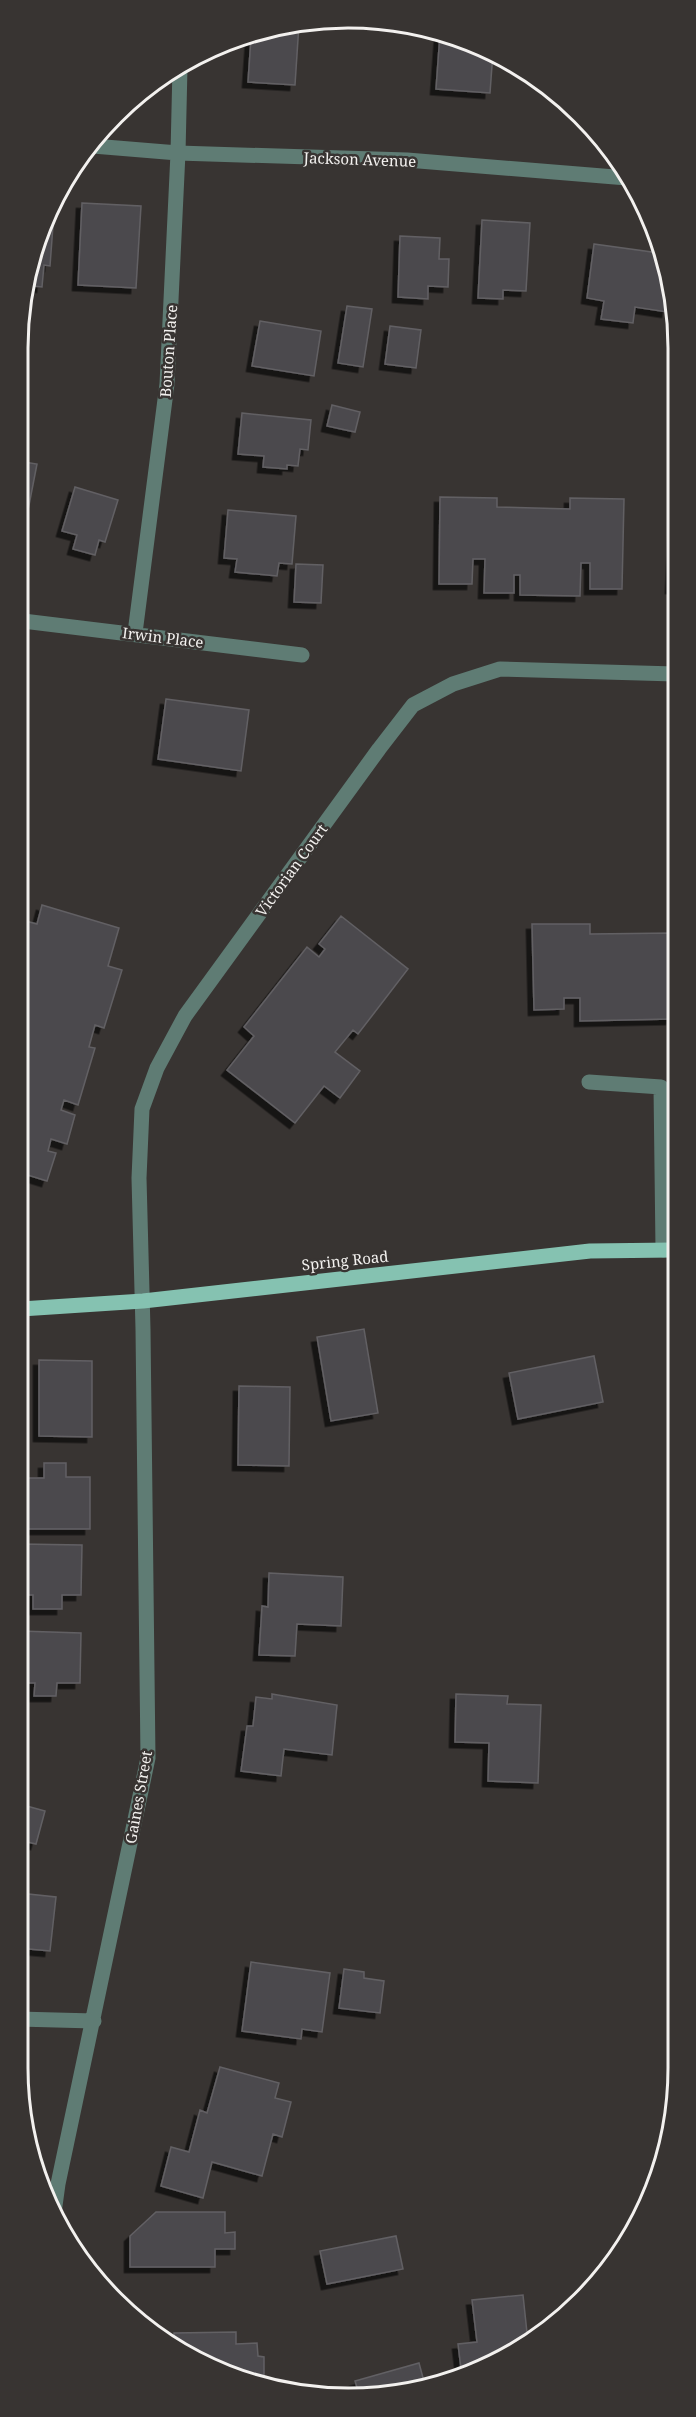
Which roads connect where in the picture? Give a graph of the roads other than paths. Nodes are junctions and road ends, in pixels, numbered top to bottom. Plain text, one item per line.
1 (180, 76) edge
2 (101, 147) edge
3 (178, 153) junction
4 (618, 177) edge
5 (28, 622) edge
6 (135, 633) junction
7 (302, 655) dead end
8 (668, 674) edge
9 (589, 1082) dead end
10 (668, 1087) edge
11 (668, 1250) edge
12 (143, 1301) junction
13 (28, 1308) edge
14 (28, 2019) edge
15 (94, 2021) junction
16 (56, 2198) edge

1 - 3 street, Bouton Place
2 - 3 street, Jackson Avenue
3 - 4 street, Jackson Avenue
3 - 6 street, Bouton Place
5 - 6 street, Irwin Place
6 - 7 street, Irwin Place
8 - 12 street, Victorian Court
9 - 10 street
10 - 11 street
11 - 12 main road, Spring Road
12 - 13 main road, Spring Road
12 - 15 street, Gaines Street
14 - 15 street
15 - 16 street, Gaines Street

